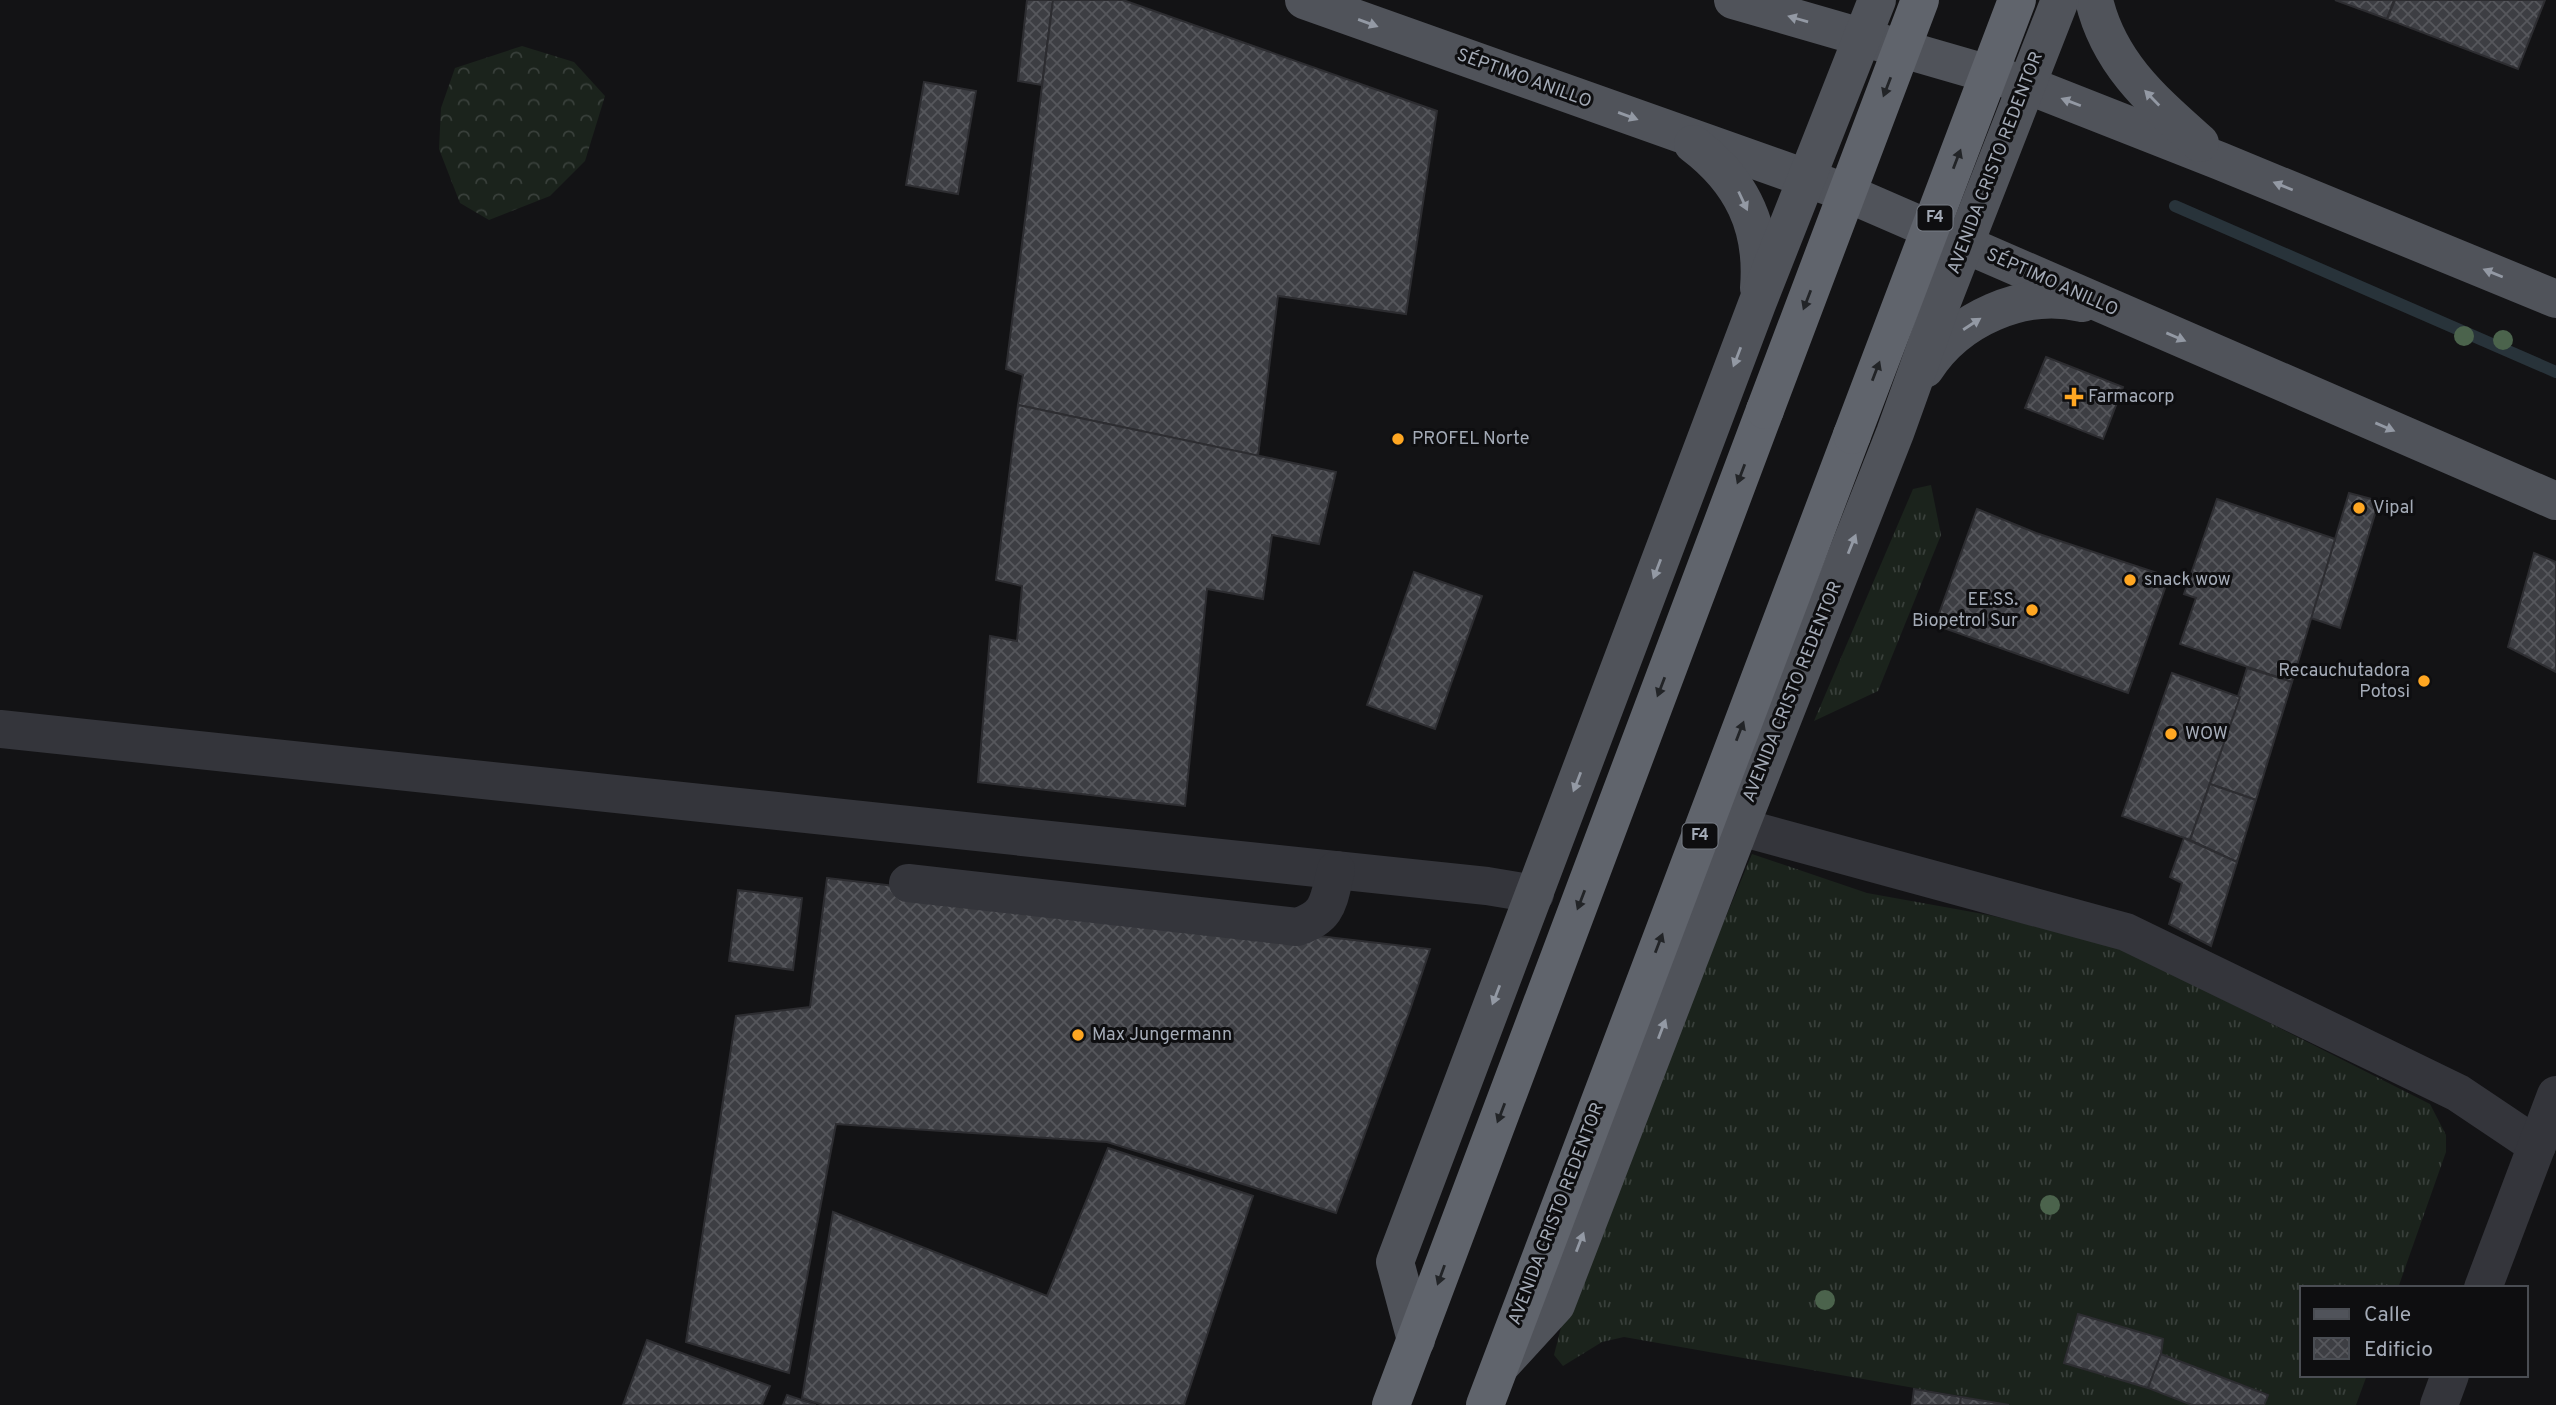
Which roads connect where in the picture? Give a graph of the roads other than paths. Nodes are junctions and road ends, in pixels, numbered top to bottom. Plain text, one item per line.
1 (1304, 0) edge
2 (1877, 0) edge
3 (1896, 0) edge
4 (1920, 0) edge
5 (2017, 0) edge
6 (2094, 0) edge
7 (1744, 1) edge
8 (2054, 15) edge
9 (1862, 38) junction
10 (2027, 85) junction
11 (1680, 135) junction
12 (2220, 161) junction
13 (1807, 179) junction
14 (1964, 244) junction
15 (1780, 248) junction
16 (2556, 299) edge
17 (1942, 302) junction
18 (1757, 304) junction
19 (2113, 310) junction
20 (1910, 391) junction
21 (2556, 501) edge
22 (0, 729) edge
23 (1740, 827) junction
24 (1336, 870) junction
25 (908, 883) dead end
26 (1535, 894) junction
27 (2556, 1095) edge
28 (2537, 1146) junction
29 (2484, 1286) edge
30 (1416, 1340) junction
31 (1499, 1367) junction
32 (2450, 1377) edge
33 (1391, 1405) edge
34 (1485, 1405) edge
35 (2439, 1405) edge

1 -> 11 main road, SÉPTIMO ANILLO
2 - 9 main road
3 - 8 main road
4 -> 30 highway, bridge
31 -> 5 highway, AVENIDA CRISTO REDENTOR / F4, bridge
12 -> 6 main road
9 -> 7 main road
8 - 10 main road, AVENIDA CRISTO REDENTOR
9 - 10 main road
9 - 13 main road
12 -> 10 main road
10 - 14 main road, AVENIDA CRISTO REDENTOR
11 - 13 main road, SÉPTIMO ANILLO
11 -> 18 main road
16 -> 12 main road
13 - 14 main road, SÉPTIMO ANILLO
13 - 15 main road
14 - 17 main road, AVENIDA CRISTO REDENTOR
14 - 19 main road, SÉPTIMO ANILLO
15 - 17 main road
15 - 18 main road
17 - 20 main road, AVENIDA CRISTO REDENTOR
18 -> 26 main road
20 -> 19 main road
19 -> 21 main road, SÉPTIMO ANILLO
23 -> 20 main road, AVENIDA CRISTO REDENTOR
22 - 24 street
23 - 28 street
31 -> 23 main road, AVENIDA CRISTO REDENTOR
24 - 25 street
24 - 26 street
26 -> 30 main road
27 - 28 street
28 - 29 street
30 - 33 highway
31 - 34 highway, AVENIDA CRISTO REDENTOR / F4
32 - 35 street

